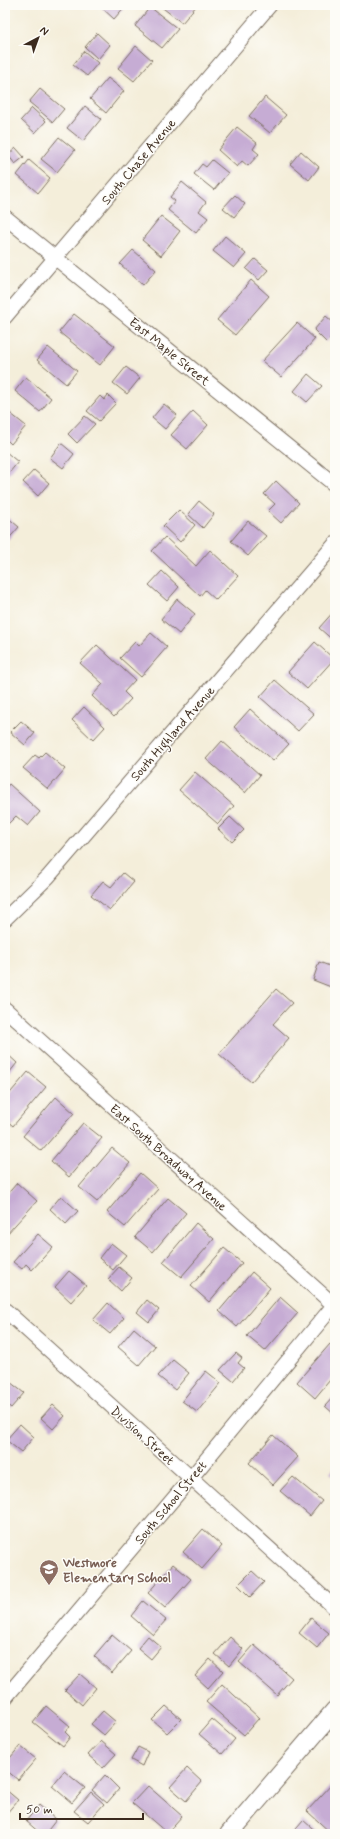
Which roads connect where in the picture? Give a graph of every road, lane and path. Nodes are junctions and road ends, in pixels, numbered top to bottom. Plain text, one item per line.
1 (270, 5) edge
2 (5, 217) edge
3 (55, 258) junction
4 (5, 317) edge
5 (335, 485) edge
6 (335, 544) edge
7 (5, 918) edge
8 (5, 1009) edge
9 (334, 1306) edge
10 (5, 1310) edge
11 (191, 1478) junction
12 (335, 1608) edge
13 (5, 1698) edge
14 (335, 1710) edge
15 (229, 1834) edge

1 - 3 street, South Chase Avenue
2 - 3 street, East Maple Street
3 - 4 street, South Chase Avenue
3 - 5 street, East Maple Street
6 - 7 street, South Highland Avenue
8 - 9 street, East South Broadway Avenue
9 - 11 street, South School Street
10 - 11 street, Division Street
11 - 12 street, Division Street
11 - 13 street, South School Street
14 - 15 street

